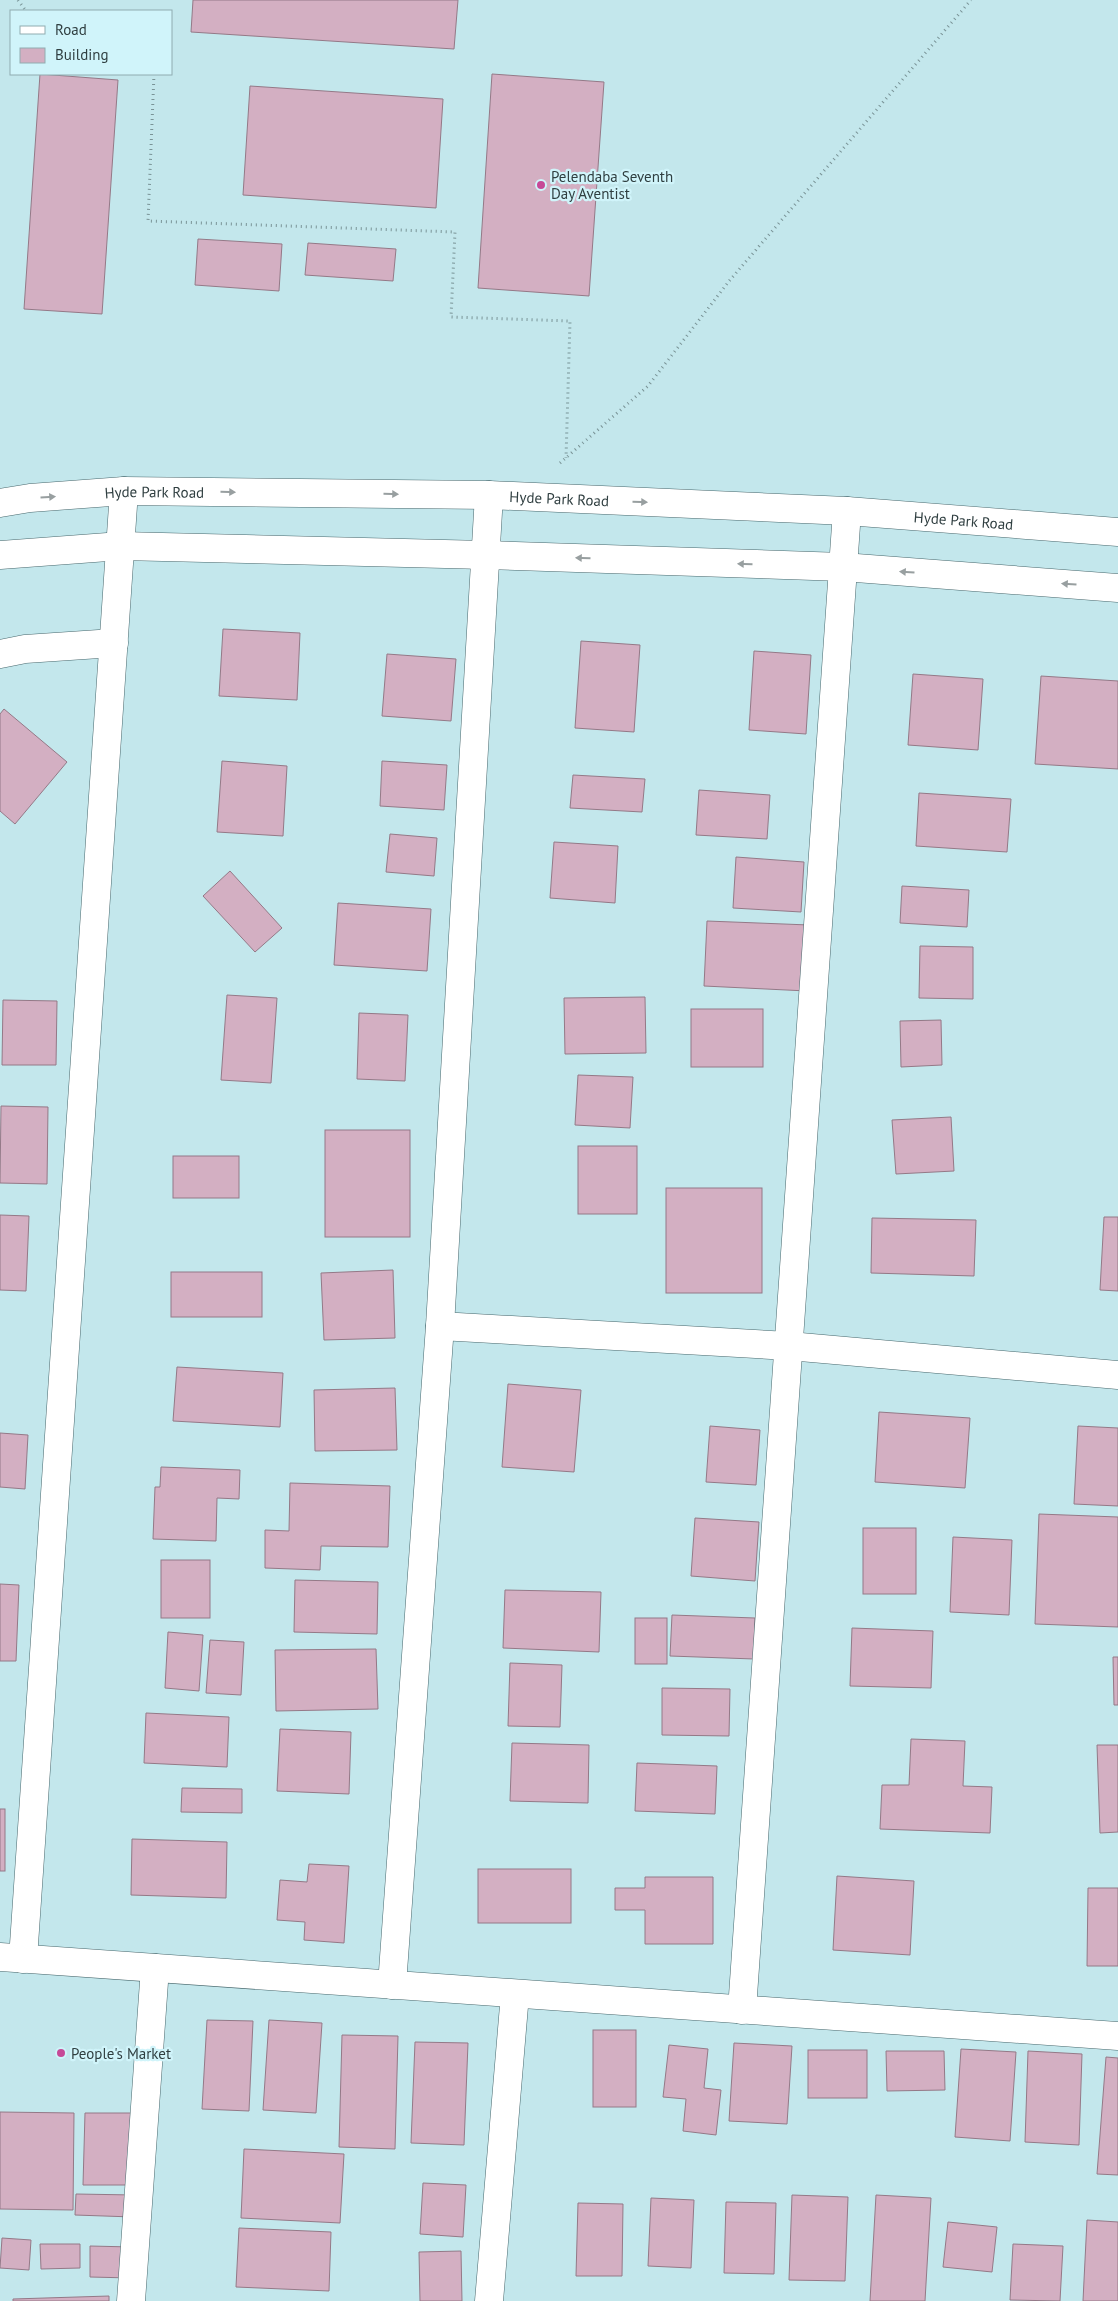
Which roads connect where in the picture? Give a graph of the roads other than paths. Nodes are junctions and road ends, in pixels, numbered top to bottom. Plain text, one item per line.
1 (124, 491) junction
2 (489, 495) junction
3 (0, 503) edge
4 (847, 511) junction
5 (1118, 532) edge
6 (121, 546) junction
7 (0, 555) edge
8 (484, 555) junction
9 (843, 568) junction
10 (1118, 588) edge
11 (114, 643) junction
12 (0, 654) edge
13 (440, 1326) junction
14 (789, 1346) junction
15 (1118, 1375) edge
16 (12, 1958) edge
17 (155, 1968) junction
18 (392, 1985) junction
19 (515, 1994) junction
20 (742, 2010) junction
21 (1118, 2036) edge
22 (132, 2301) edge
23 (489, 2301) edge

1 -> 2 street, Hyde Park Road
3 -> 1 street, Hyde Park Road
1 - 6 street
2 -> 4 street, Hyde Park Road
2 - 8 street
4 - 5 street, Hyde Park Road
4 - 9 street
6 - 7 street
6 - 8 street
6 - 11 street
9 -> 8 street
8 - 13 street
10 -> 9 street
9 - 14 street
11 - 12 street
11 - 16 street
13 - 14 street
13 - 18 street
14 - 15 street
14 - 20 street
16 - 17 street
17 - 18 street
17 - 22 street
18 - 19 street
19 - 20 street
19 - 23 street
20 - 21 street

